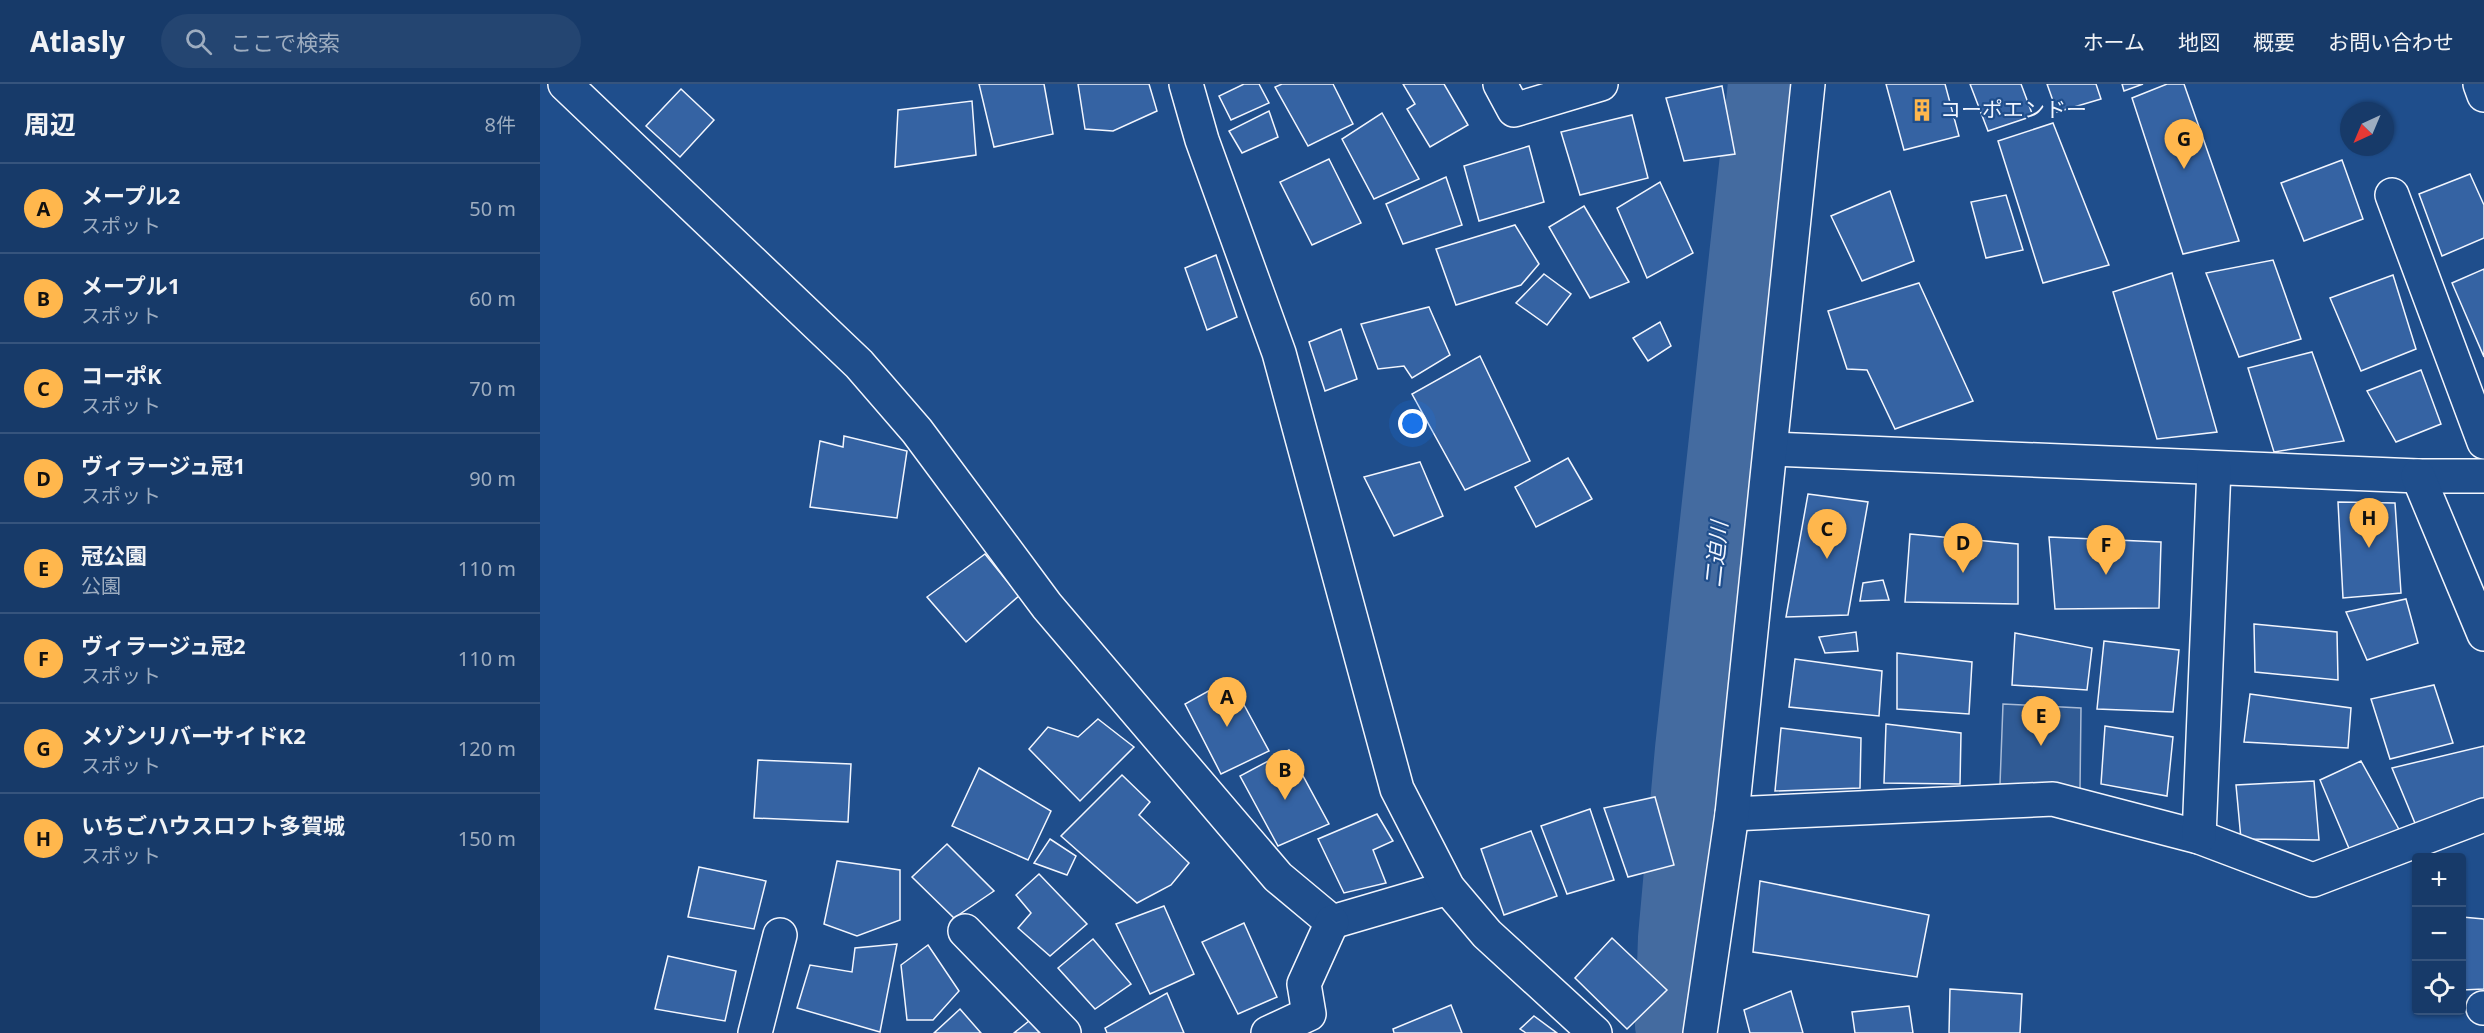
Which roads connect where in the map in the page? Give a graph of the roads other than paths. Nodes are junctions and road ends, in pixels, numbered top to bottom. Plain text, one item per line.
1 (565, 84) edge
2 (1186, 84) edge
3 (1500, 84) edge
4 (1600, 84) edge
5 (1808, 84) edge
6 (2480, 84) edge
7 (2484, 95) edge
8 (2392, 195) dead end
9 (2484, 442) edge
10 (1772, 449) junction
11 (2214, 468) junction
12 (2418, 476) junction
13 (2484, 476) edge
14 (2484, 634) edge
15 (1732, 814) junction
16 (2484, 815) edge
17 (2199, 837) junction
18 (1448, 888) junction
19 (1332, 922) junction
20 (965, 931) dead end
21 (780, 935) dead end
22 (755, 1033) edge
23 (1064, 1033) edge
24 (1268, 1033) edge
25 (1595, 1033) edge
26 (1700, 1033) edge

1 - 19 street
2 - 18 street
3 - 4 street
5 - 10 street
6 - 7 street
8 - 9 street
10 - 11 street
10 - 15 street
11 - 12 street
11 - 17 street
12 - 13 street
12 - 14 street
15 - 17 street
15 - 26 street
16 - 17 street
18 - 19 street
18 - 25 street
19 - 24 street
20 - 23 street
21 - 22 street

